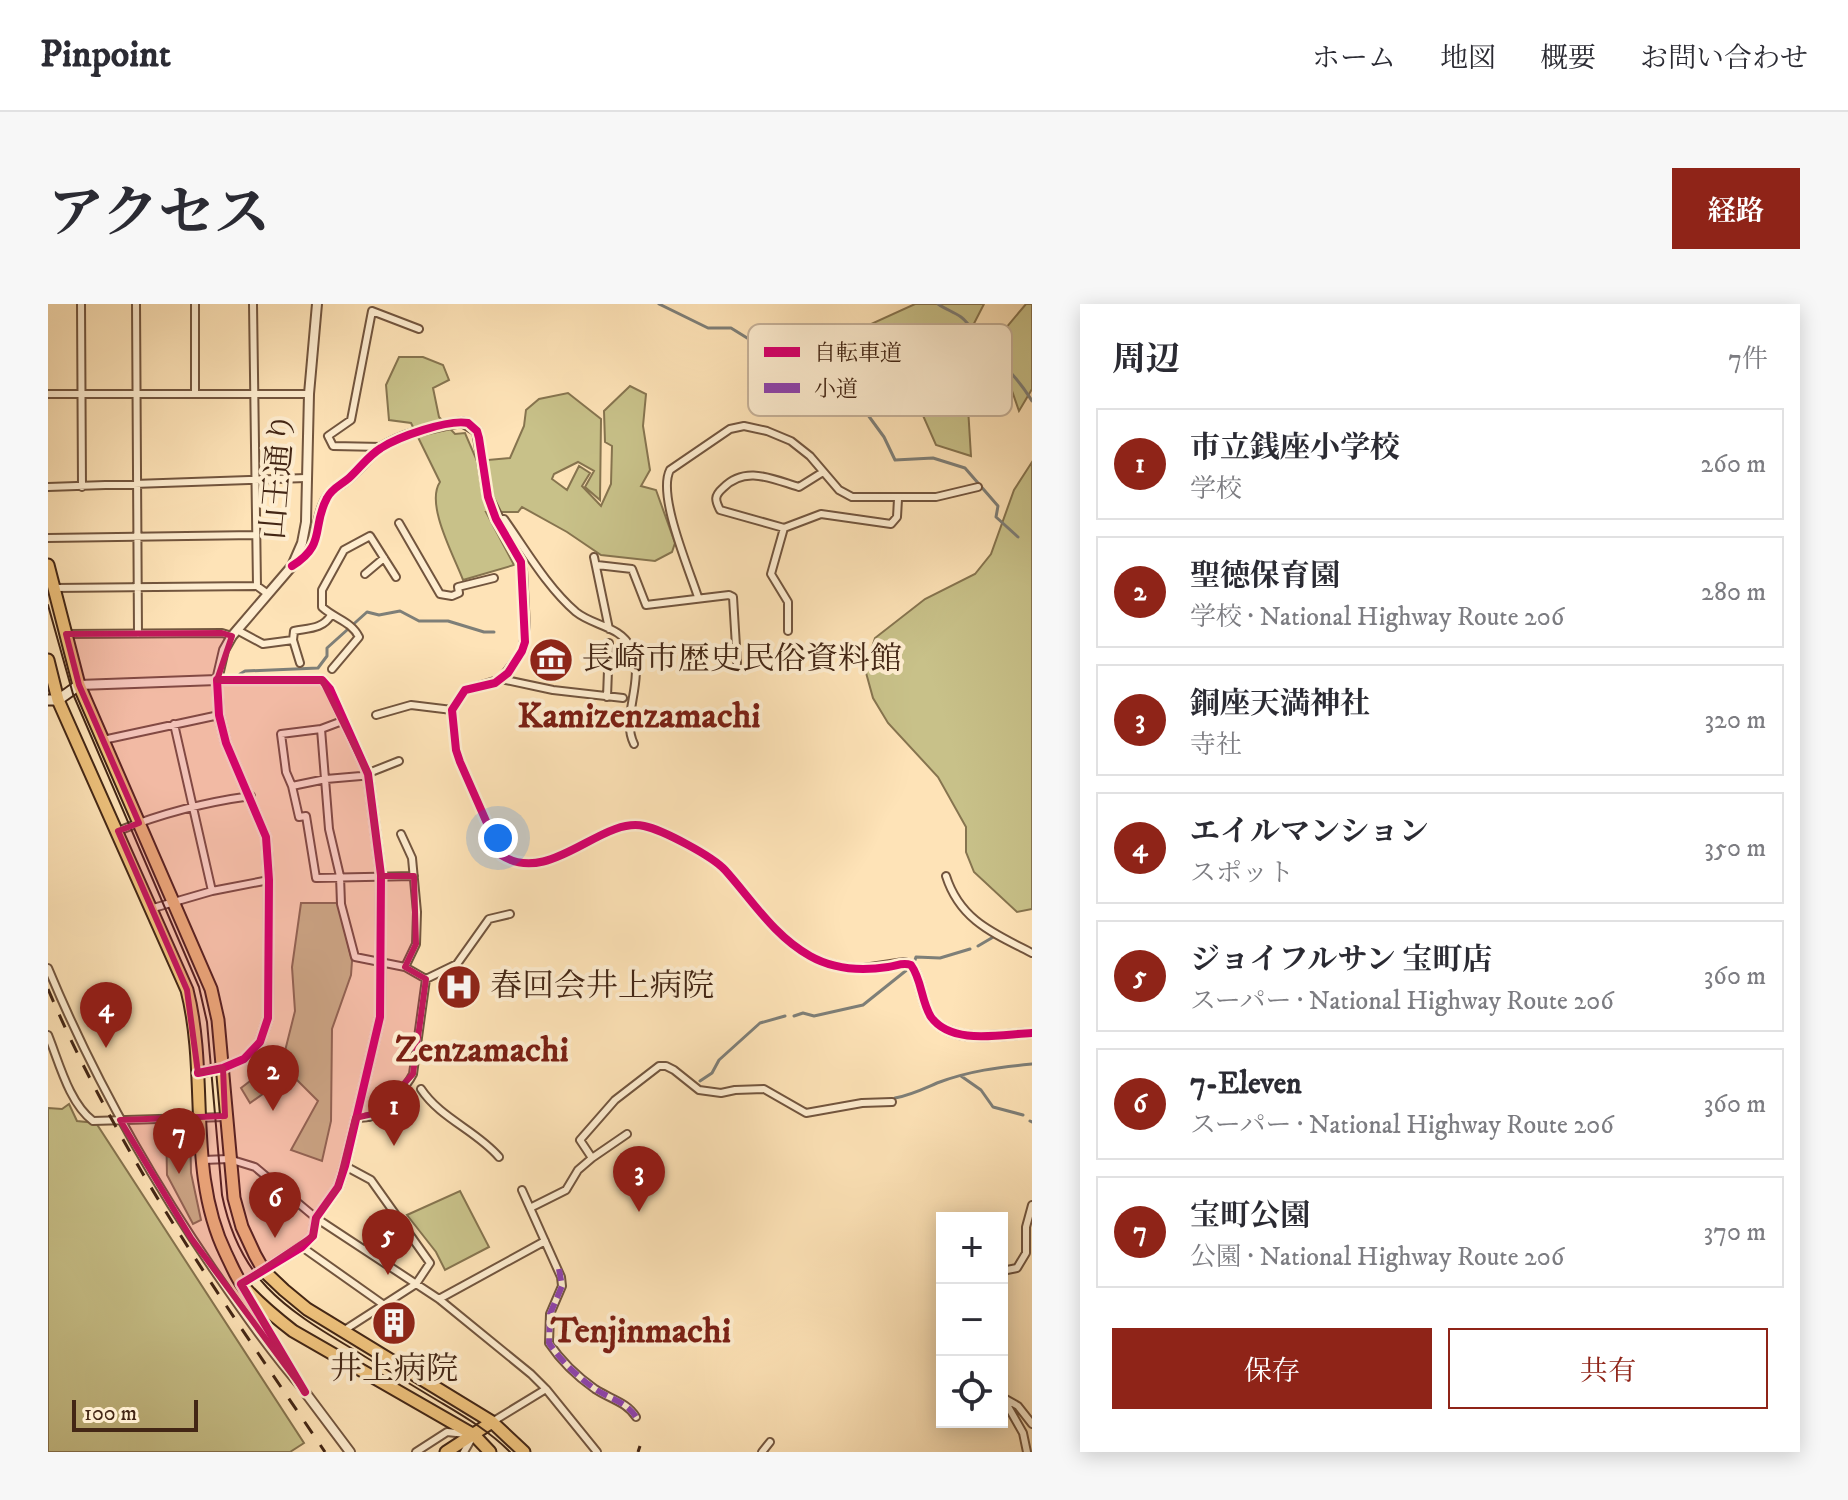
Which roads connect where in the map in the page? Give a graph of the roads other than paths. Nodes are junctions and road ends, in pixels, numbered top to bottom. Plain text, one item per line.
1 (81, 304) edge
2 (136, 304) edge
3 (195, 304) edge
4 (253, 304) edge
5 (317, 304) edge
6 (419, 329) dead end
7 (48, 394) edge
8 (82, 394) junction
9 (137, 394) junction
10 (195, 394) junction
11 (255, 394) junction
12 (309, 394) junction
13 (382, 447) junction
14 (823, 472) junction
15 (306, 478) junction
16 (255, 480) junction
17 (138, 486) junction
18 (48, 487) edge
19 (82, 487) junction
20 (978, 487) dead end
21 (898, 499) junction
22 (496, 519) junction
23 (399, 523) dead end
24 (784, 528) junction
25 (256, 535) junction
26 (137, 536) junction
27 (48, 538) edge
28 (510, 541) joint
29 (384, 558) junction
30 (48, 565) edge
31 (292, 566) junction
32 (365, 574) dead end
33 (396, 577) dead end
34 (494, 578) dead end
35 (257, 586) junction
36 (138, 587) junction
37 (54, 588) junction
38 (268, 594) junction
39 (698, 597) junction
40 (331, 615) junction
41 (609, 629) junction
42 (788, 631) dead end
43 (235, 633) junction
44 (66, 634) junction
45 (138, 634) junction
46 (293, 640) junction
47 (609, 643) dead end
48 (48, 660) edge
49 (300, 663) dead end
50 (737, 663) dead end
51 (332, 669) dead end
52 (501, 679) junction
53 (217, 680) junction
54 (79, 685) junction
55 (52, 694) edge
56 (607, 697) junction
57 (623, 698) dead end
58 (452, 710) junction
59 (219, 715) junction
60 (376, 715) dead end
61 (345, 720) junction
62 (174, 724) junction
63 (321, 729) junction
64 (103, 740) junction
65 (634, 744) dead end
66 (399, 761) dead end
67 (368, 774) junction
68 (326, 779) junction
69 (292, 786) junction
70 (251, 796) junction
71 (193, 807) junction
72 (140, 822) junction
73 (118, 831) junction
74 (401, 834) dead end
75 (381, 875) junction
76 (340, 876) junction
77 (414, 876) junction
78 (946, 876) dead end
79 (269, 880) junction
80 (212, 891) junction
81 (175, 902) junction
82 (150, 909) junction
83 (510, 914) dead end
84 (1032, 953) edge
85 (380, 961) junction
86 (405, 967) junction
87 (48, 968) edge
88 (864, 969) joint
89 (426, 979) junction
90 (1032, 1033) edge
91 (48, 1035) edge
92 (223, 1068) junction
93 (198, 1073) junction
94 (421, 1089) dead end
95 (892, 1102) dead end
96 (201, 1117) junction
97 (225, 1117) junction
98 (355, 1118) junction
99 (120, 1120) junction
100 (627, 1134) dead end
101 (499, 1157) dead end
102 (592, 1158) junction
103 (229, 1159) junction
104 (203, 1160) junction
105 (345, 1166) junction
106 (522, 1190) dead end
107 (1032, 1205) edge
108 (530, 1208) junction
109 (392, 1211) junction
110 (316, 1218) junction
111 (545, 1241) junction
112 (302, 1247) junction
113 (366, 1249) junction
114 (1008, 1270) edge
115 (264, 1271) junction
116 (241, 1284) junction
117 (416, 1284) junction
118 (439, 1299) junction
119 (384, 1305) junction
120 (343, 1331) junction
121 (546, 1389) junction
122 (305, 1392) junction
123 (1008, 1400) edge
124 (1008, 1410) edge
125 (636, 1417) dead end
126 (492, 1422) junction
127 (1032, 1424) edge
128 (474, 1435) junction
129 (770, 1442) dead end
130 (350, 1452) edge
131 (416, 1452) edge
132 (446, 1452) edge
133 (464, 1452) edge
134 (490, 1452) edge
135 (524, 1452) edge
136 (597, 1452) edge
137 (762, 1452) edge
138 (1027, 1452) edge

1 - 8 street
2 - 9 street
3 - 10 street
4 - 11 street
5 - 12 street, 山王通り
6 - 13 street
7 - 8 street
8 - 9 street
8 - 19 street
9 - 10 street
9 - 17 street
10 - 11 street
11 - 12 street
11 - 16 street
12 - 15 street, 山王通り
13 - 22 street
13 - 31 street
14 - 21 street
14 - 24 street
14 - 39 street
15 - 16 street
15 - 31 street, 山王通り
16 - 17 street
16 - 25 street
17 - 19 street
17 - 26 street
18 - 19 street
20 - 21 street
21 - 24 street
22 - 28 street
22 - 41 street
23 - 34 street
24 - 42 street
25 - 26 street
25 - 35 street
26 - 27 street
26 - 36 street
28 - 52 street
29 - 32 street
29 - 33 street
29 - 40 street
30 - 37 highway
31 - 38 street, 山王通り
35 - 36 street
35 - 38 street
36 - 37 street
36 - 45 street
37 - 44 highway
38 - 43 street, 山王通り
39 - 41 street
39 - 50 street
40 - 46 street
40 - 51 street
41 - 65 street
43 - 45 street
43 - 46 street
43 - 53 street, 山王通り
44 - 45 street
44 - 54 highway
46 - 49 street
47 - 56 street
48 - 55 highway
52 - 56 street
52 - 58 street
53 - 54 street
53 - 59 street
53 - 61 street
54 - 55 main road
54 - 64 highway
55 - 73 highway
56 - 57 street
58 - 60 street
58 - 88 street
59 - 62 street
59 - 70 street
61 - 63 street
61 - 67 street
62 - 64 street
62 - 71 street
63 - 68 street
63 - 69 street
64 - 72 highway
66 - 67 street
67 - 68 street
67 - 75 street
68 - 69 street
68 - 76 street
69 - 76 street
70 - 71 street
70 - 79 street
71 - 72 street
71 - 80 street
72 - 73 street
72 - 81 highway
73 - 82 highway
74 - 77 street
75 - 76 street
75 - 77 street
75 - 85 street
76 - 85 street
77 - 86 street
78 - 84 street
79 - 80 street
79 - 92 street
80 - 81 street
81 - 82 street
81 - 92 highway
82 - 93 highway
83 - 89 street
85 - 86 street
85 - 98 street
86 - 89 street
87 - 99 street
88 - 90 street
89 - 98 street
91 - 99 street
92 - 93 street
92 - 97 highway
93 - 96 highway
94 - 101 street
95 - 102 street
96 - 97 street
96 - 99 street
96 - 104 highway
97 - 103 highway
98 - 105 street
99 - 122 street
100 - 102 street
102 - 108 street
103 - 104 street
103 - 110 street
103 - 115 highway
104 - 116 highway
105 - 109 street
105 - 110 street
106 - 108 street
107 - 114 street
108 - 111 street
109 - 113 street
109 - 117 street
110 - 112 street
110 - 113 street
111 - 118 street
111 - 125 street
112 - 115 street
112 - 119 street
113 - 117 street
115 - 116 street
115 - 120 highway
116 - 122 street
116 - 128 highway
117 - 118 street
117 - 119 street
118 - 121 street
119 - 120 street
120 - 126 highway
121 - 126 street
121 - 136 street
122 - 130 street
123 - 127 street
124 - 138 street
126 - 128 highway
126 - 135 highway
128 - 131 street
128 - 132 highway
128 - 133 street
128 - 134 highway
129 - 137 street

